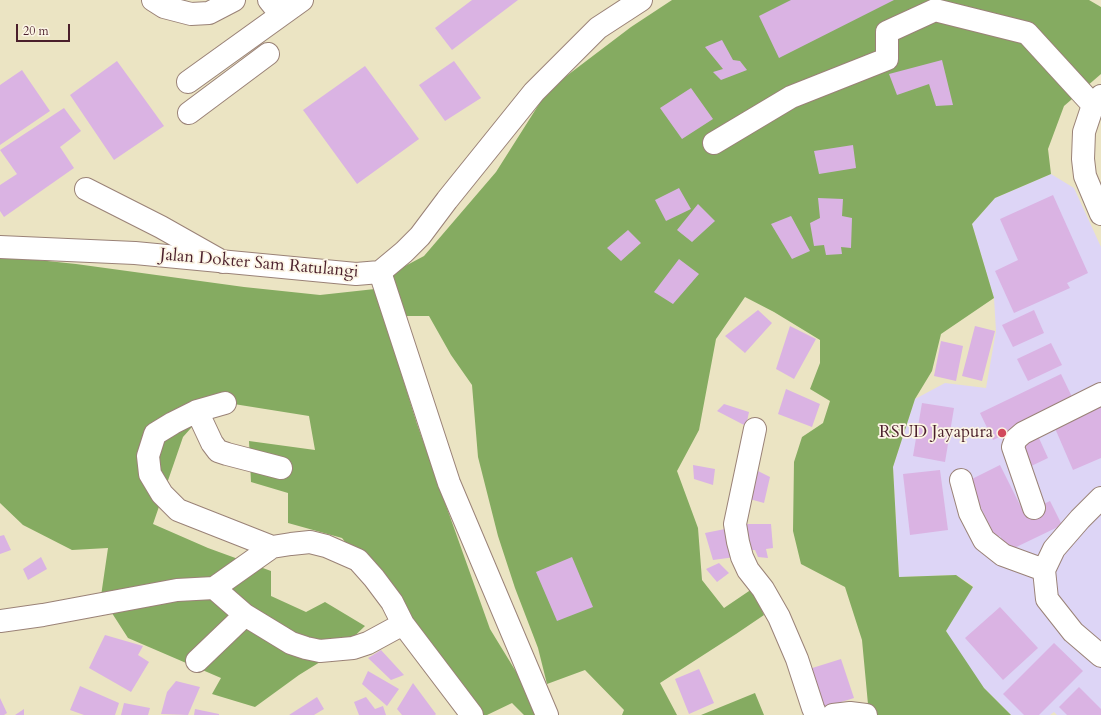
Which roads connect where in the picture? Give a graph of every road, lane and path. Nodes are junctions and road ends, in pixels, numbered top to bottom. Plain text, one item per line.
1 (153, 0) edge
2 (234, 0) edge
3 (302, 0) edge
4 (641, 0) edge
5 (275, 8) edge
6 (234, 50) junction
7 (268, 54) dead end
8 (249, 69) junction
9 (188, 82) dead end
10 (1097, 100) edge
11 (189, 113) dead end
12 (714, 143) dead end
13 (86, 189) dead end
14 (1101, 214) edge
15 (0, 247) edge
16 (223, 262) junction
17 (380, 272) junction
18 (1101, 394) edge
19 (225, 403) dead end
20 (197, 411) junction
21 (755, 429) dead end
22 (281, 468) dead end
23 (961, 480) dead end
24 (1101, 498) edge
25 (1034, 508) dead end
26 (272, 548) junction
27 (1044, 570) junction
28 (214, 588) junction
29 (245, 615) junction
30 (0, 621) edge
31 (403, 624) junction
32 (1101, 656) edge
33 (197, 662) dead end
34 (472, 715) edge
35 (547, 715) edge
36 (816, 715) edge
37 (833, 715) edge
38 (864, 715) edge

1 - 2 street
3 - 5 street
4 - 17 street, Jalan Dokter Sam Ratulangi
5 - 6 street
6 - 8 street
6 - 9 street
7 - 8 street
8 - 11 street
10 - 12 street
10 - 14 street
13 - 16 street
15 - 16 street, Jalan Dokter Sam Ratulangi
16 - 17 street, Jalan Dokter Sam Ratulangi
17 - 35 street
18 - 25 street
19 - 20 street
20 - 22 street
20 - 26 street
21 - 36 street
23 - 27 street
24 - 27 street
26 - 28 street
26 - 31 street
27 - 32 street
28 - 29 street
28 - 30 street
29 - 31 street
29 - 33 street
31 - 34 street
37 - 38 street

